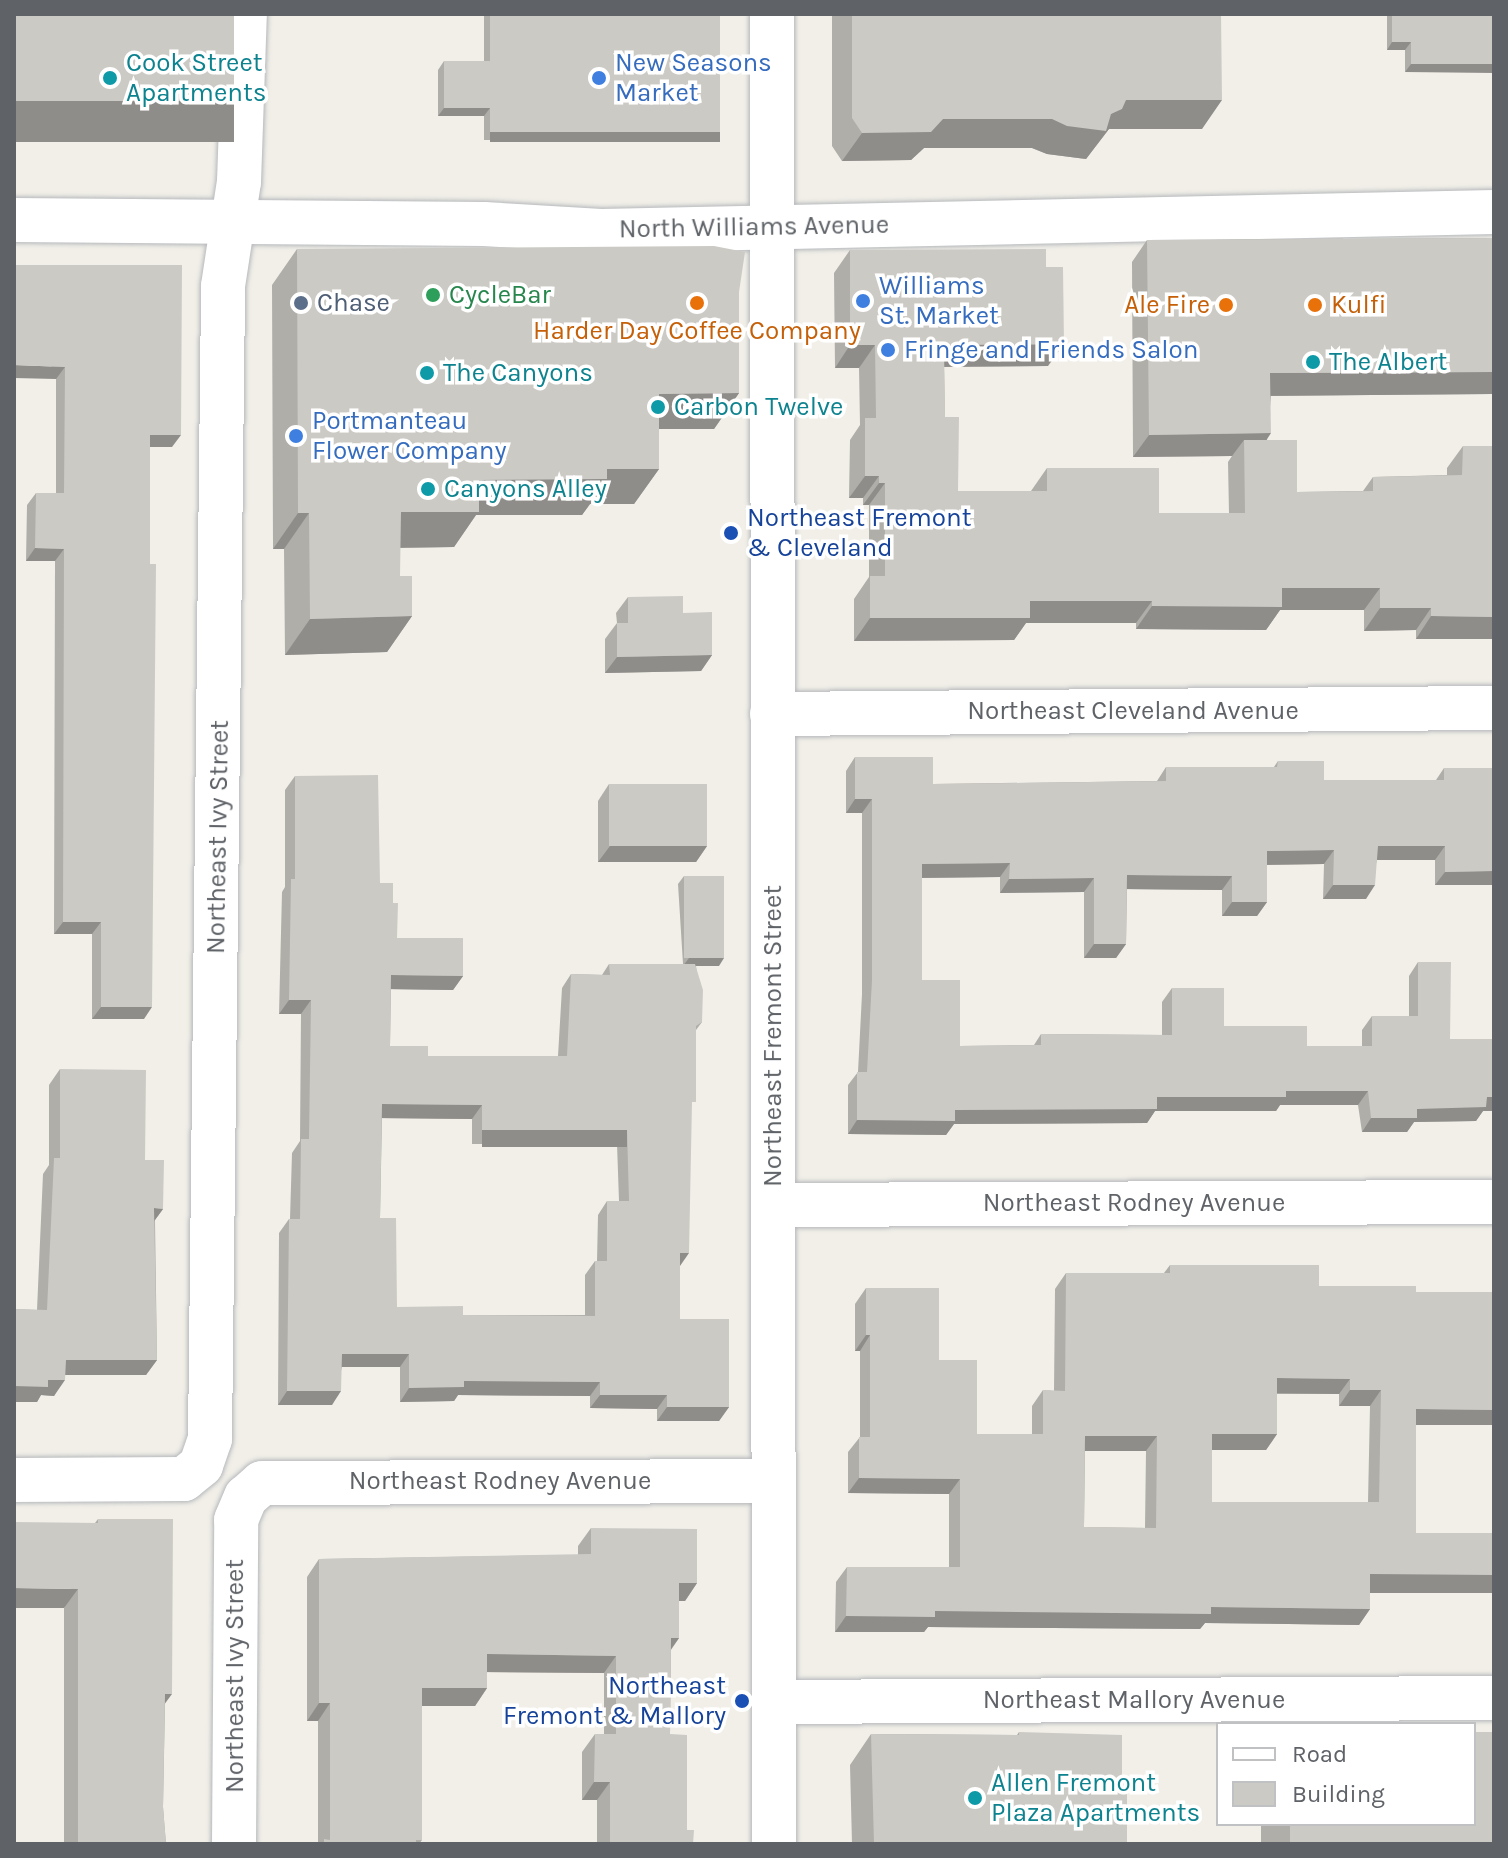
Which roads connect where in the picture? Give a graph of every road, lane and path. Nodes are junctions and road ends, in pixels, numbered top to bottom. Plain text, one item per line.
1 (245, 14) edge
2 (772, 14) edge
3 (1494, 212) edge
4 (14, 220) edge
5 (233, 222) junction
6 (773, 228) junction
7 (1494, 708) edge
8 (772, 714) junction
9 (1494, 1202) edge
10 (773, 1205) junction
11 (14, 1480) edge
12 (774, 1481) junction
13 (239, 1509) joint
14 (1494, 1698) edge
15 (774, 1702) junction
16 (234, 1844) edge
17 (774, 1844) edge

1 - 5 street, Northeast Ivy Street
2 - 6 street, Northeast Fremont Street
3 - 6 street, North Williams Avenue
4 - 5 street, North Williams Avenue
5 - 6 street, North Williams Avenue
5 - 11 street, Northeast Ivy Street
6 - 8 street, Northeast Fremont Street
7 - 8 street, Northeast Cleveland Avenue
8 - 10 street, Northeast Fremont Street
9 - 10 street, Northeast Rodney Avenue
10 - 12 street, Northeast Fremont Street
12 - 13 street, Northeast Rodney Avenue
12 - 15 street, Northeast Fremont Street
13 - 16 street, Northeast Ivy Street
14 - 15 street, Northeast Mallory Avenue
15 - 17 street, Northeast Fremont Street

